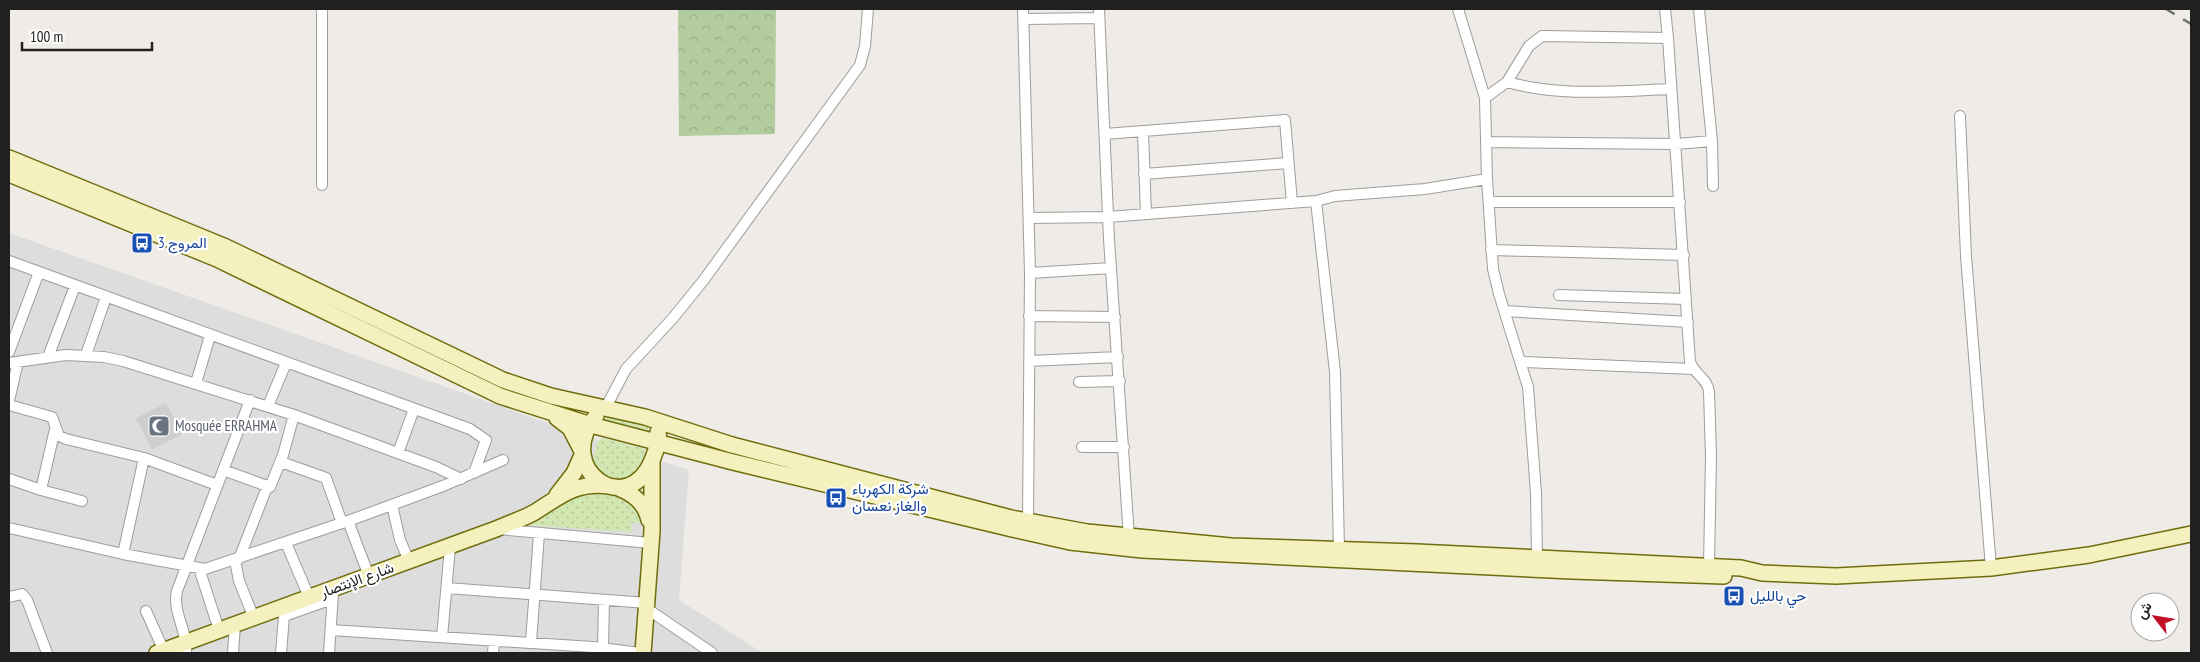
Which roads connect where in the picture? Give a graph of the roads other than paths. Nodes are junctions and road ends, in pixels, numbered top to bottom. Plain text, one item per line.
1 (322, 9) edge
2 (868, 9) edge
3 (1458, 9) edge
4 (1665, 9) edge
5 (1699, 9) edge
6 (1023, 14) edge
7 (1099, 14) edge
8 (1668, 38) junction
9 (1507, 82) junction
10 (1671, 89) junction
11 (1485, 98) junction
12 (1960, 116) dead end
13 (1143, 132) junction
14 (1105, 134) junction
15 (1712, 141) junction
16 (1486, 142) junction
17 (1676, 144) junction
18 (9, 158) edge
19 (1288, 163) junction
20 (9, 174) edge
21 (1144, 174) junction
22 (1487, 179) junction
23 (322, 185) dead end
24 (1713, 186) dead end
25 (1316, 201) junction
26 (1490, 202) junction
27 (1680, 202) junction
28 (1292, 203) junction
29 (1146, 214) junction
30 (1108, 217) junction
31 (1029, 218) junction
32 (1491, 250) junction
33 (1684, 254) junction
34 (9, 261) edge
35 (1111, 268) junction
36 (39, 272) junction
37 (1030, 273) junction
38 (75, 286) junction
39 (1559, 295) dead end
40 (106, 297) junction
41 (1686, 299) junction
42 (1504, 312) junction
43 (1029, 316) junction
44 (1115, 317) junction
45 (1688, 322) junction
46 (210, 336) junction
47 (9, 352) edge
48 (86, 355) junction
49 (48, 357) junction
50 (1118, 357) junction
51 (1030, 361) junction
52 (13, 362) edge
53 (1522, 362) junction
54 (286, 363) junction
55 (1693, 369) junction
56 (1120, 380) junction
57 (1080, 382) dead end
58 (196, 383) junction
59 (250, 400) junction
60 (9, 401) edge
61 (9, 405) edge
62 (268, 406) junction
63 (611, 408) junction
64 (414, 409) junction
65 (550, 413) junction
66 (294, 415) junction
67 (645, 417) junction
68 (591, 425) junction
69 (55, 429) junction
70 (659, 442) junction
71 (1082, 446) dead end
72 (1124, 448) junction
73 (398, 453) junction
74 (583, 453) junction
75 (144, 458) junction
76 (503, 460) dead end
77 (652, 461) junction
78 (281, 462) junction
79 (223, 470) junction
80 (474, 473) junction
81 (461, 479) junction
82 (9, 480) edge
83 (217, 485) junction
84 (613, 486) junction
85 (267, 487) junction
86 (41, 490) junction
87 (554, 499) junction
88 (82, 501) dead end
89 (392, 505) junction
90 (1028, 521) junction
91 (345, 522) junction
92 (9, 528) edge
93 (496, 529) junction
94 (539, 534) junction
95 (2191, 534) edge
96 (652, 537) junction
97 (1129, 538) junction
98 (286, 543) junction
99 (450, 546) junction
100 (1339, 549) junction
101 (123, 554) junction
102 (1537, 557) junction
103 (237, 560) junction
104 (409, 561) junction
105 (184, 566) junction
106 (1709, 566) junction
107 (199, 568) junction
108 (1991, 568) junction
109 (1758, 573) junction
110 (369, 576) junction
111 (446, 588) junction
112 (333, 594) junction
113 (534, 595) junction
114 (9, 597) edge
115 (309, 597) junction
116 (604, 600) junction
117 (646, 606) junction
118 (146, 610) dead end
119 (254, 618) junction
120 (235, 625) junction
121 (219, 630) junction
122 (331, 630) junction
123 (442, 637) junction
124 (494, 640) junction
125 (531, 642) junction
126 (187, 648) edge
127 (547, 648) edge
128 (596, 649) edge
129 (160, 652) edge
130 (47, 653) edge
131 (233, 653) edge
132 (281, 653) edge
133 (329, 653) edge
134 (493, 653) edge
135 (641, 653) edge
136 (712, 653) edge

1 - 23 street
2 - 63 street
3 - 11 street
4 - 8 street
5 - 15 street
6 - 7 street
6 - 31 street
7 - 14 street
8 - 9 street
8 - 10 street
9 - 10 street
9 - 11 street
10 - 17 street
11 - 16 street
12 - 108 street
13 - 14 street
13 - 19 street
13 - 21 street
14 - 30 street
15 - 17 street
15 - 24 street
16 - 17 street
16 - 22 street
17 - 27 street
18 - 63 main road
19 - 21 street
19 - 28 street
20 - 65 main road
21 - 29 street
22 - 25 street
22 - 26 street
25 - 28 street
25 - 100 street
26 - 27 street
26 - 32 street
27 - 33 street
28 - 29 street
29 - 30 street
30 - 31 street
30 - 35 street
31 - 37 street
32 - 33 street
32 - 42 street
33 - 41 street
34 - 36 street
35 - 37 street
35 - 44 street
36 - 38 street
36 - 47 street
37 - 43 street
38 - 40 street
38 - 49 street
39 - 41 street
40 - 46 street
40 - 48 street
41 - 45 street
42 - 45 street
42 - 53 street
43 - 44 street
43 - 51 street
44 - 50 street
45 - 55 street
46 - 54 street
46 - 58 street
48 - 49 street
48 - 58 street
49 - 52 street
50 - 51 street
50 - 56 street
51 - 90 street
52 - 60 street
53 - 55 street
53 - 102 street
54 - 62 street
54 - 64 street
55 - 106 street
56 - 57 street
56 - 72 street
58 - 59 street
59 - 62 street
59 - 79 street
61 - 69 street
62 - 66 street
63 - 67 main road
63 - 68 main road
64 - 73 street
64 - 80 street
65 - 68 main road
65 - 74 main road
66 - 73 street
66 - 78 street
67 - 70 main road
67 - 90 main road
68 - 70 main road
68 - 74 main road
69 - 75 street
69 - 86 street
70 - 77 main road
70 - 109 main road
71 - 72 street
72 - 97 street
73 - 81 street
74 - 84 main road
74 - 87 main road
75 - 83 street
75 - 101 street
76 - 80 street
77 - 84 main road
77 - 96 main road
78 - 85 street
78 - 91 street
79 - 83 street
79 - 85 street
80 - 81 street
81 - 89 street
82 - 86 street
83 - 105 street
84 - 87 main road
84 - 96 main road
85 - 103 street
86 - 88 street
87 - 93 main road, شارع الإنتصار
89 - 91 street
89 - 104 street
90 - 97 main road
91 - 98 street
91 - 110 street
92 - 101 street
93 - 94 street
93 - 99 main road, شارع الإنتصار
94 - 96 street
94 - 113 street
95 - 108 main road
96 - 117 main road
97 - 100 main road
98 - 103 street
98 - 115 street
99 - 104 main road, شارع الإنتصار
99 - 111 street
100 - 102 main road
101 - 105 street
102 - 106 main road
103 - 107 street
103 - 119 street
104 - 110 main road, شارع الإنتصار
105 - 107 street
105 - 126 street
106 - 109 main road
107 - 121 street
108 - 109 main road
110 - 112 main road, شارع الإنتصار
111 - 113 street
111 - 123 street
112 - 115 main road, شارع الإنتصار
112 - 122 street
112 - 132 street
113 - 116 street
113 - 125 street
114 - 130 street
115 - 119 main road, شارع الإنتصار
116 - 117 street
116 - 128 street
117 - 135 main road
117 - 136 street
118 - 129 street
119 - 120 main road, شارع الإنتصار
120 - 121 main road, شارع الإنتصار
120 - 131 street
121 - 126 main road, شارع الإنتصار
122 - 123 street
122 - 133 street
123 - 124 street
124 - 125 street
124 - 134 street
125 - 127 street
126 - 129 main road, شارع الإنتصار
127 - 128 street
128 - 135 street

